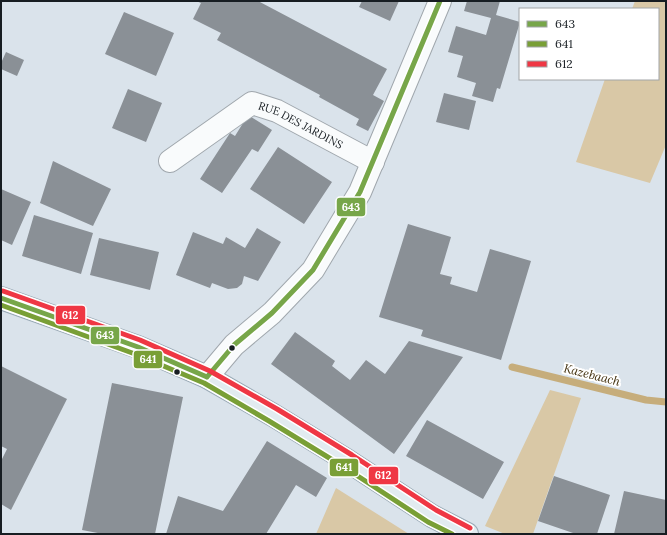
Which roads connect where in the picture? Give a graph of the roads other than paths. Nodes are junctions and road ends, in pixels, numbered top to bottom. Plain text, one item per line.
1 (440, 1) edge
2 (170, 161) dead end
3 (373, 162) junction
4 (1, 298) edge
5 (207, 377) junction
6 (467, 534) edge

1 - 3 street
2 - 3 street, RUE DES JARDINS
3 - 5 street
4 - 5 main road
5 - 6 main road

